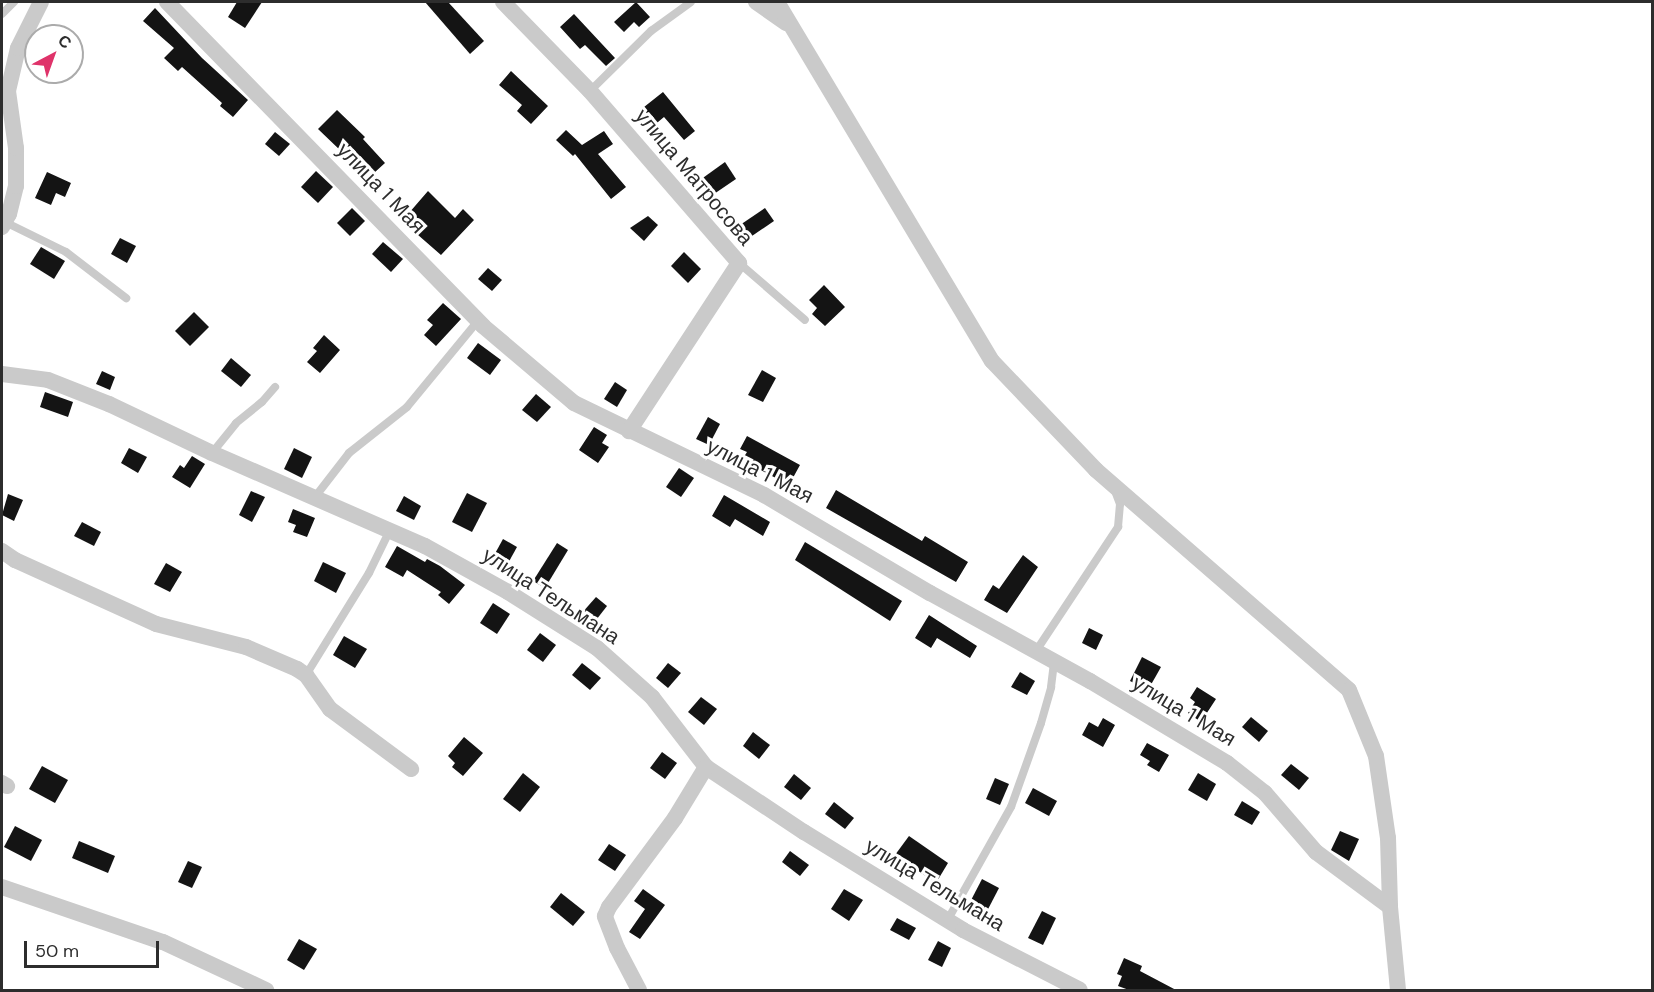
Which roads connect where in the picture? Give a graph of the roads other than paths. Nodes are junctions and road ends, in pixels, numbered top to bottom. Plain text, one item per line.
1 (14, 2) edge
2 (41, 2) edge
3 (167, 2) edge
4 (503, 2) edge
5 (675, 2) edge
6 (691, 2) edge
7 (756, 2) edge
8 (777, 2) edge
9 (2, 14) edge
10 (670, 15) junction
11 (792, 27) junction
12 (590, 90) junction
13 (3, 225) edge
14 (739, 263) junction
15 (126, 298) dead end
16 (805, 320) dead end
17 (478, 321) junction
18 (2, 374) edge
19 (275, 387) dead end
20 (629, 431) junction
21 (212, 453) junction
22 (1112, 484) junction
23 (315, 497) junction
24 (390, 530) junction
25 (2, 551) edge
26 (1035, 651) junction
27 (1054, 661) junction
28 (306, 675) junction
29 (706, 767) junction
30 (411, 769) dead end
31 (2, 887) edge
32 (1390, 907) junction
33 (947, 921) junction
34 (266, 990) edge
35 (639, 990) edge
36 (1080, 990) edge
37 (1398, 990) edge

1 - 9 lane
2 - 13 street
3 - 17 street, улица 1 Мая
4 - 12 street, улица Матросова
5 - 10 lane
6 - 10 lane
7 - 11 street
8 - 11 street
10 - 12 lane
11 - 22 street
12 - 14 street, улица Матросова
13 - 15 lane
14 - 16 lane
14 - 20 street, улица Матросова
17 - 20 street, улица 1 Мая
17 - 23 lane
18 - 21 street, улица Тельмана
19 - 21 lane
20 - 26 street, улица 1 Мая
21 - 23 street, улица Тельмана
22 - 26 lane
22 - 32 street
23 - 24 street, улица Тельмана
24 - 28 lane
24 - 29 street, улица Тельмана
25 - 28 street
26 - 27 street, улица 1 Мая
27 - 32 street, улица 1 Мая
27 - 33 lane
28 - 30 street
29 - 33 street, улица Тельмана
29 - 35 street
31 - 34 street
32 - 37 street
33 - 36 street, улица Тельмана

